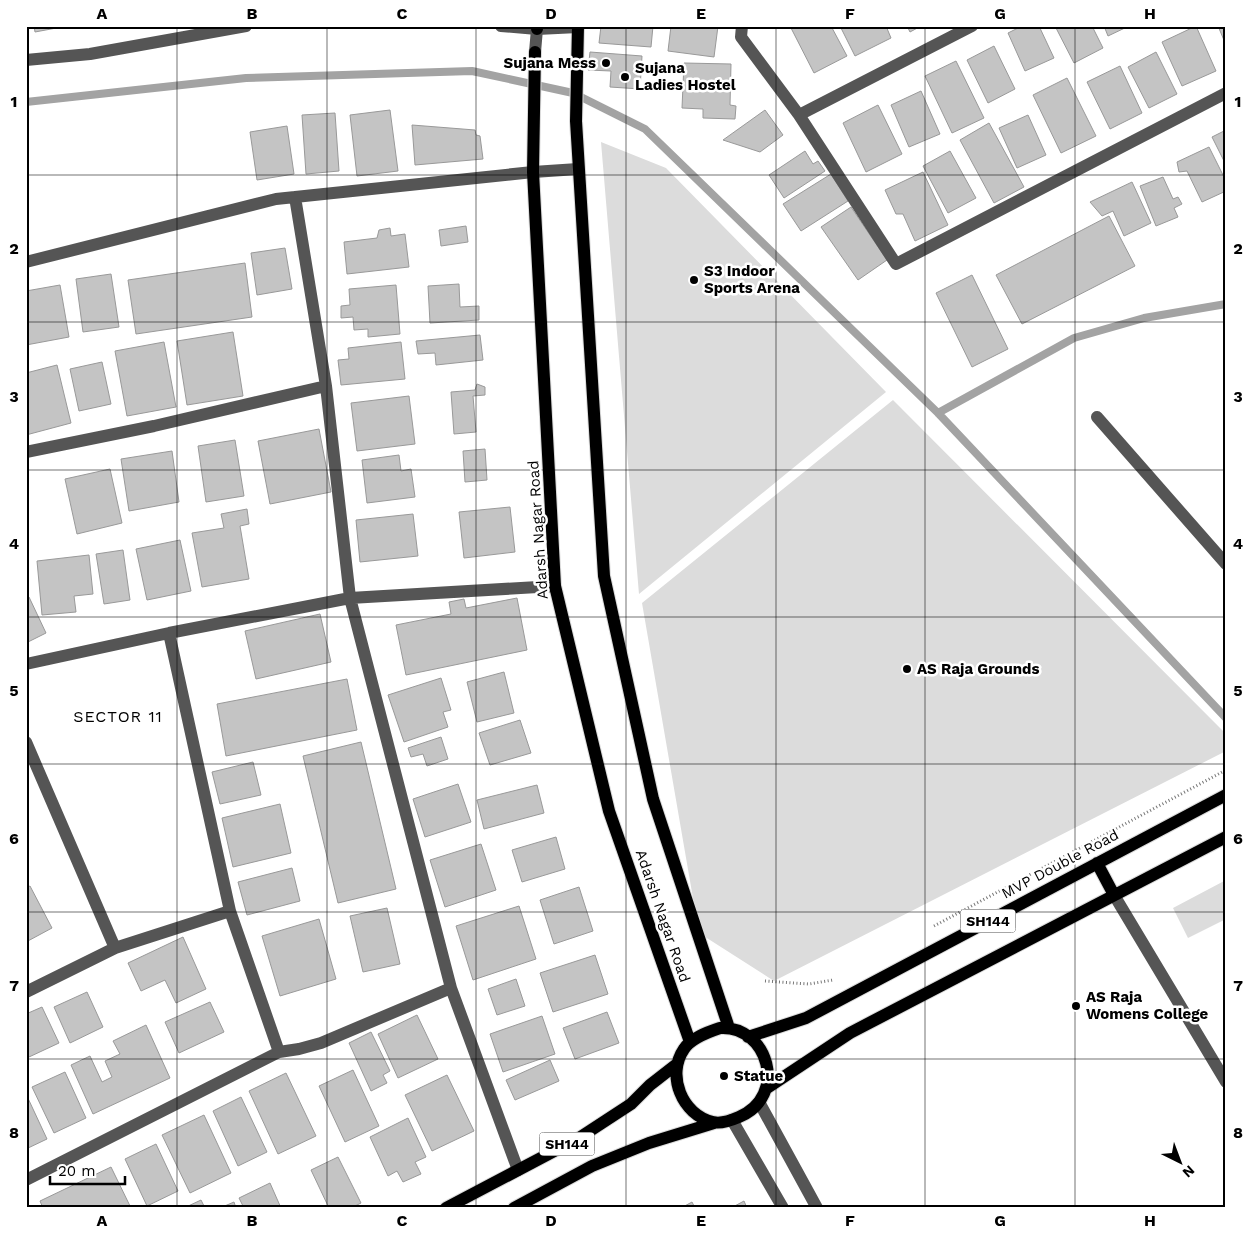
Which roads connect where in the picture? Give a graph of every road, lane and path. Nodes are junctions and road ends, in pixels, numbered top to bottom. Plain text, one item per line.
1 (246, 26) edge
2 (500, 26) edge
3 (742, 26) edge
4 (972, 26) edge
5 (537, 28) edge
6 (578, 29) edge
7 (535, 52) joint
8 (26, 60) edge
9 (1226, 93) edge
10 (798, 115) junction
11 (578, 169) junction
12 (533, 172) junction
13 (295, 197) junction
14 (26, 262) edge
15 (326, 386) junction
16 (1096, 417) dead end
17 (26, 452) edge
18 (1226, 564) edge
19 (555, 586) junction
20 (350, 598) junction
21 (169, 633) junction
22 (26, 664) edge
23 (26, 742) edge
24 (1226, 770) edge
25 (1225, 796) edge
26 (1226, 837) edge
27 (1097, 863) junction
28 (1114, 895) junction
29 (230, 911) junction
30 (927, 930) dead end
31 (115, 948) junction
32 (840, 976) dead end
33 (765, 981) dead end
34 (451, 988) junction
35 (26, 992) edge
36 (729, 1028) junction
37 (748, 1037) junction
38 (690, 1042) junction
39 (279, 1052) junction
40 (677, 1064) junction
41 (1226, 1082) edge
42 (767, 1088) junction
43 (759, 1102) junction
44 (732, 1120) junction
45 (714, 1123) junction
46 (518, 1170) junction
47 (26, 1180) edge
48 (517, 1207) edge
49 (446, 1208) edge
50 (783, 1208) edge
51 (817, 1208) edge

1 - 8 street
2 - 5 street
3 - 10 street
4 - 10 street
5 - 6 street
5 - 7 street, Adarsh Nagar Road
6 - 11 main road, Adarsh Nagar Road
7 - 12 main road, Adarsh Nagar Road
9 - 10 street
11 - 12 street
11 - 36 main road, Adarsh Nagar Road
12 - 13 street
12 - 19 main road, Adarsh Nagar Road
13 - 14 street
13 - 15 street
15 - 17 street
15 - 20 street
16 - 18 street
19 - 20 street
19 - 38 main road, Adarsh Nagar Road
20 - 21 street
20 - 34 street
21 - 22 street
21 - 29 street
23 - 31 street
24 - 30 path
25 - 27 main road, MVP Double Road / SH144
26 - 28 main road, SH144
27 - 28 main road
27 - 37 main road, MVP Double Road / SH144
28 - 41 street
28 - 42 main road, SH144
29 - 31 street
29 - 39 street
31 - 35 street
32 - 33 path
34 - 39 street
34 - 46 street
36 - 37 main road
36 - 38 main road
37 - 42 main road
38 - 40 main road, SH144
39 - 47 street
40 - 45 main road
40 - 46 main road, SH144
42 - 43 main road, SH144
43 - 44 main road, SH144
43 - 51 street
44 - 45 main road, SH144
44 - 50 street
45 - 48 main road, SH144
46 - 49 main road, SH144

